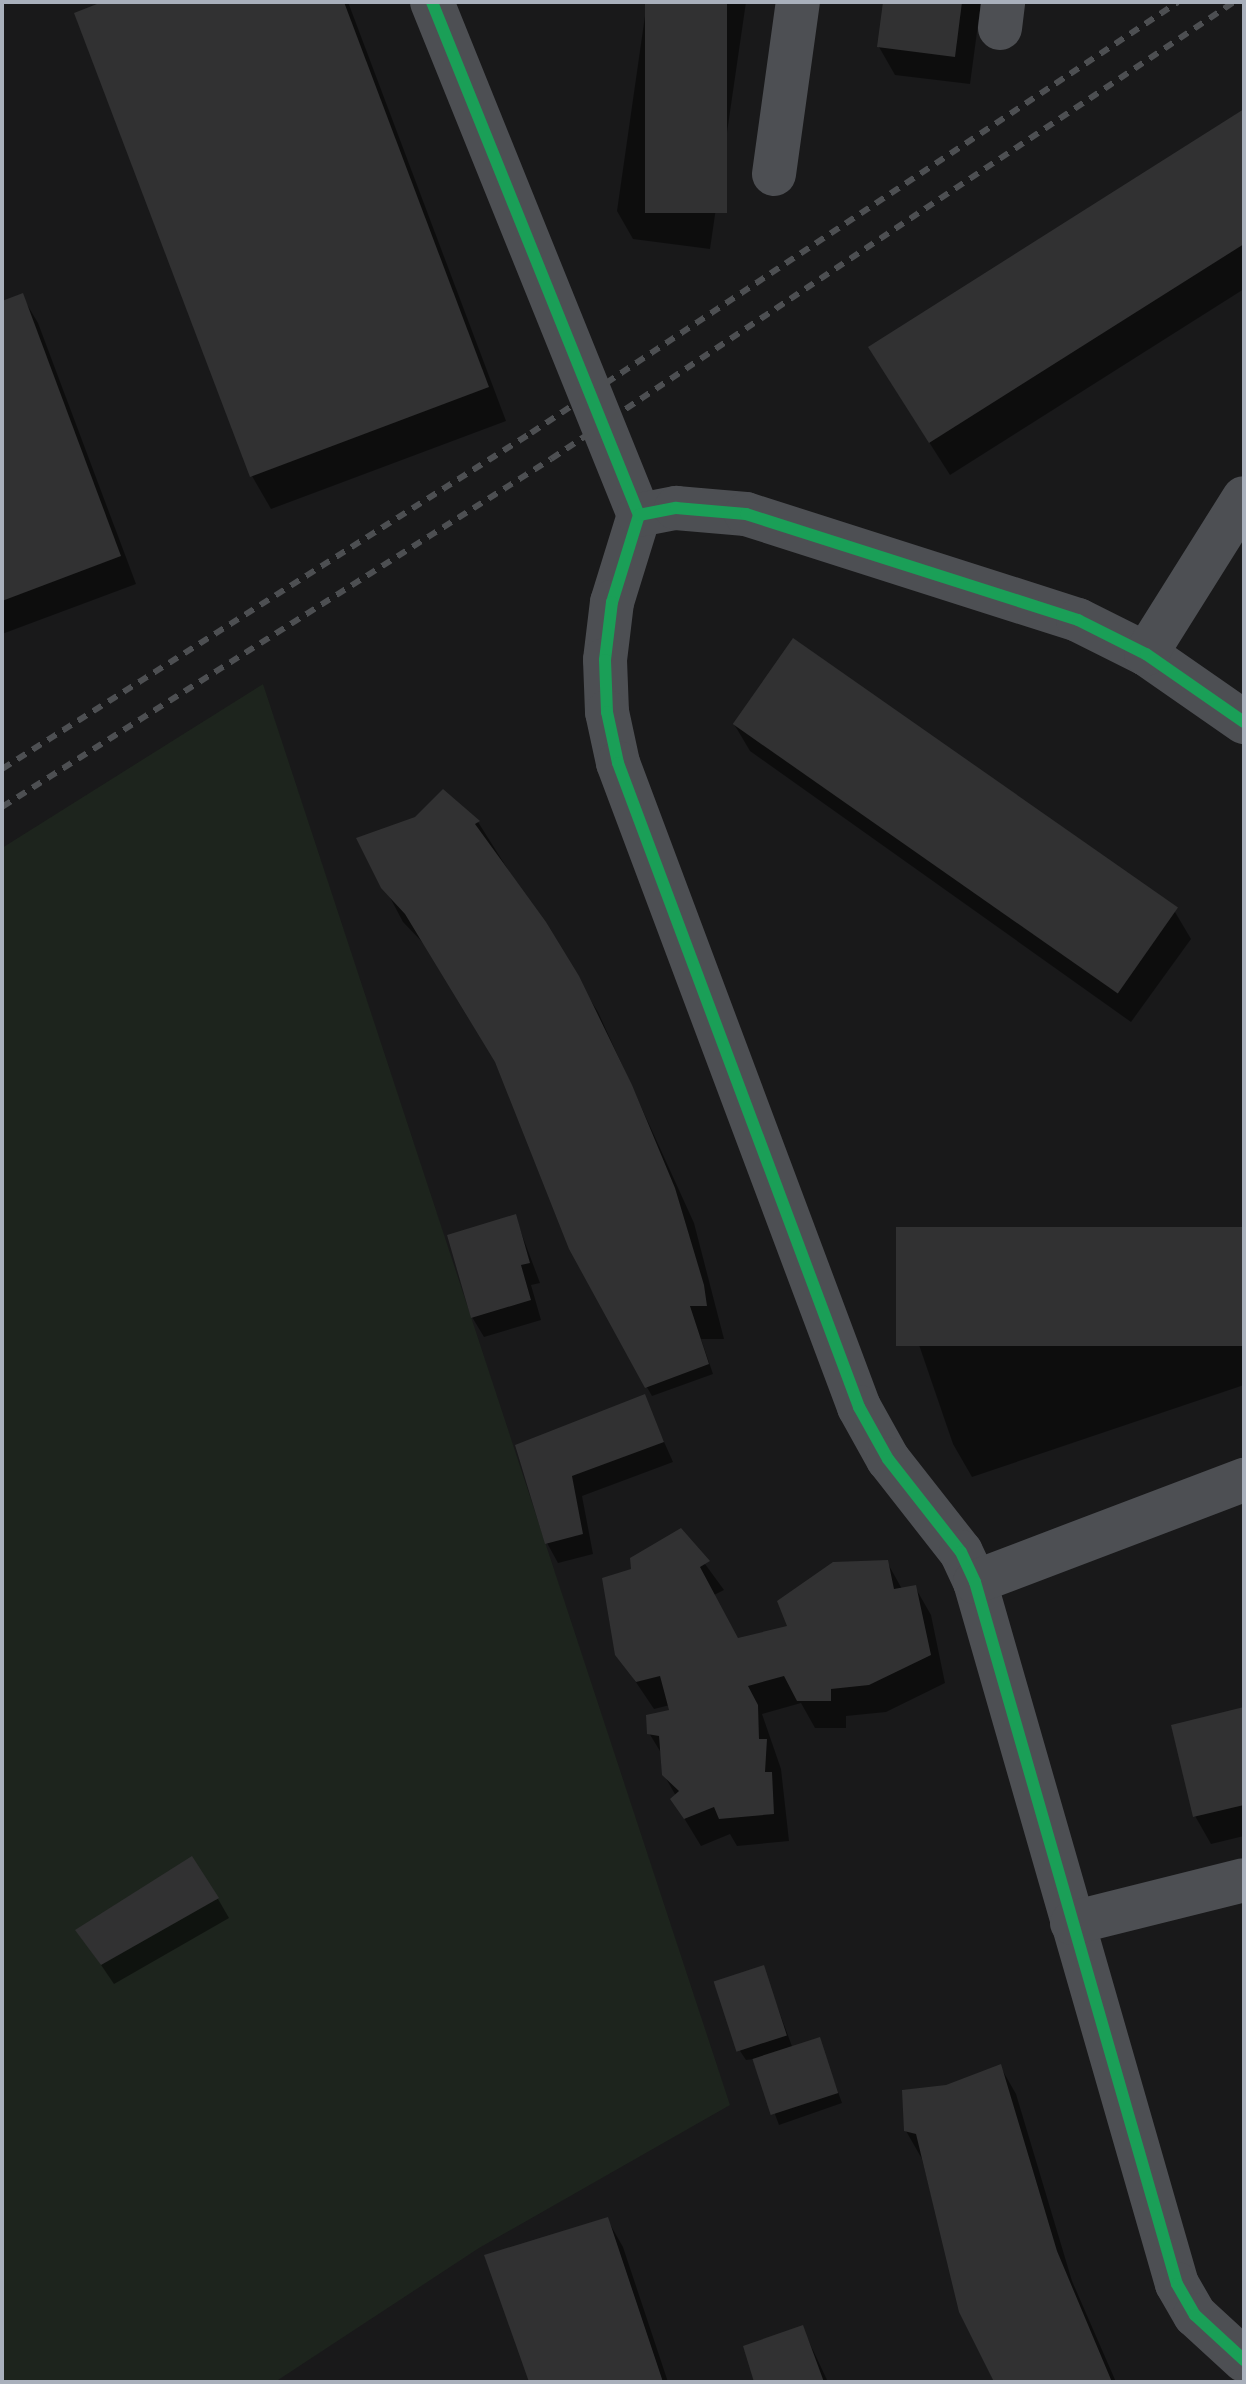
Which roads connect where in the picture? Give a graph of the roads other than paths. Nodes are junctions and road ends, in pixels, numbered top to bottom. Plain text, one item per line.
1 (432, 2) edge
2 (798, 2) edge
3 (774, 174) dead end
4 (1244, 498) edge
5 (639, 515) junction
6 (1146, 654) junction
7 (1244, 722) edge
8 (1244, 1480) edge
9 (975, 1582) junction
10 (1244, 1880) edge
11 (1072, 1923) junction
12 (1244, 2360) edge

1 - 5 street
2 - 3 street
4 - 6 street
5 - 6 street
5 - 9 street
6 - 7 street
8 - 9 street
9 - 11 street
10 - 11 street
11 - 12 street

